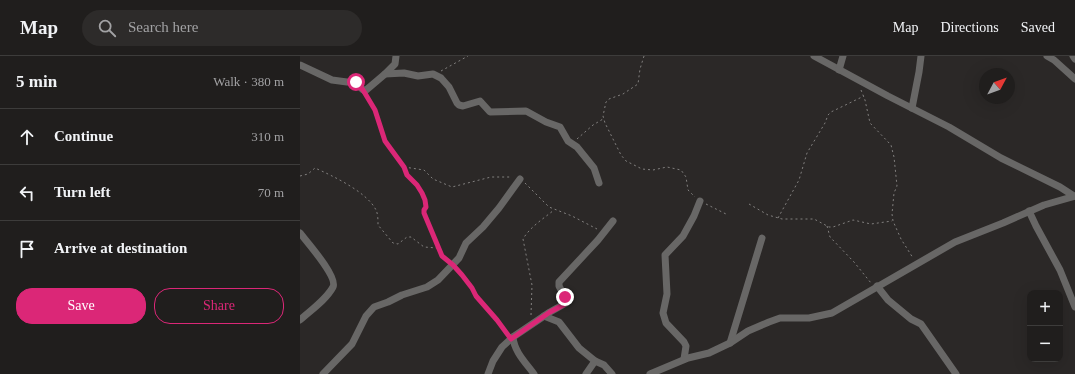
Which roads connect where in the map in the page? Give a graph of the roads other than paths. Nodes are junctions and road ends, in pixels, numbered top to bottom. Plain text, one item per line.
1 (396, 56) edge
2 (814, 56) edge
3 (843, 56) edge
4 (921, 56) edge
5 (1047, 56) edge
6 (1074, 56) edge
7 (1075, 59) edge
8 (300, 65) edge
9 (839, 70) junction
10 (385, 74) junction
11 (1075, 79) edge
12 (912, 108) junction
13 (520, 179) dead end
14 (599, 184) dead end
15 (1075, 196) edge
16 (700, 201) road end
17 (1029, 211) junction
18 (613, 221) dead end
19 (300, 233) edge
20 (762, 238) dead end
21 (876, 287) junction
22 (1071, 289) edge
23 (1075, 307) edge
24 (544, 316) junction
25 (300, 320) edge
26 (512, 338) junction
27 (730, 343) junction
28 (684, 359) junction
29 (595, 361) junction
30 (323, 374) edge
31 (488, 374) edge
32 (534, 374) edge
33 (586, 374) edge
34 (612, 374) edge
35 (650, 374) edge
36 (956, 374) edge

1 - 10 street
2 - 9 street
3 - 9 street
4 - 12 street
5 - 11 street
6 - 7 street
8 - 10 street
9 - 12 street
10 - 14 street
12 - 15 street
13 - 30 street
15 - 17 street
16 - 28 street
17 - 21 street
17 - 22 street
18 - 24 street
19 - 25 street
20 - 27 street
21 - 27 street
21 - 36 street
22 - 23 street
24 - 26 street
24 - 29 street
26 - 31 street
26 - 32 street
27 - 28 street
28 - 35 street
29 - 33 street
29 - 34 street

